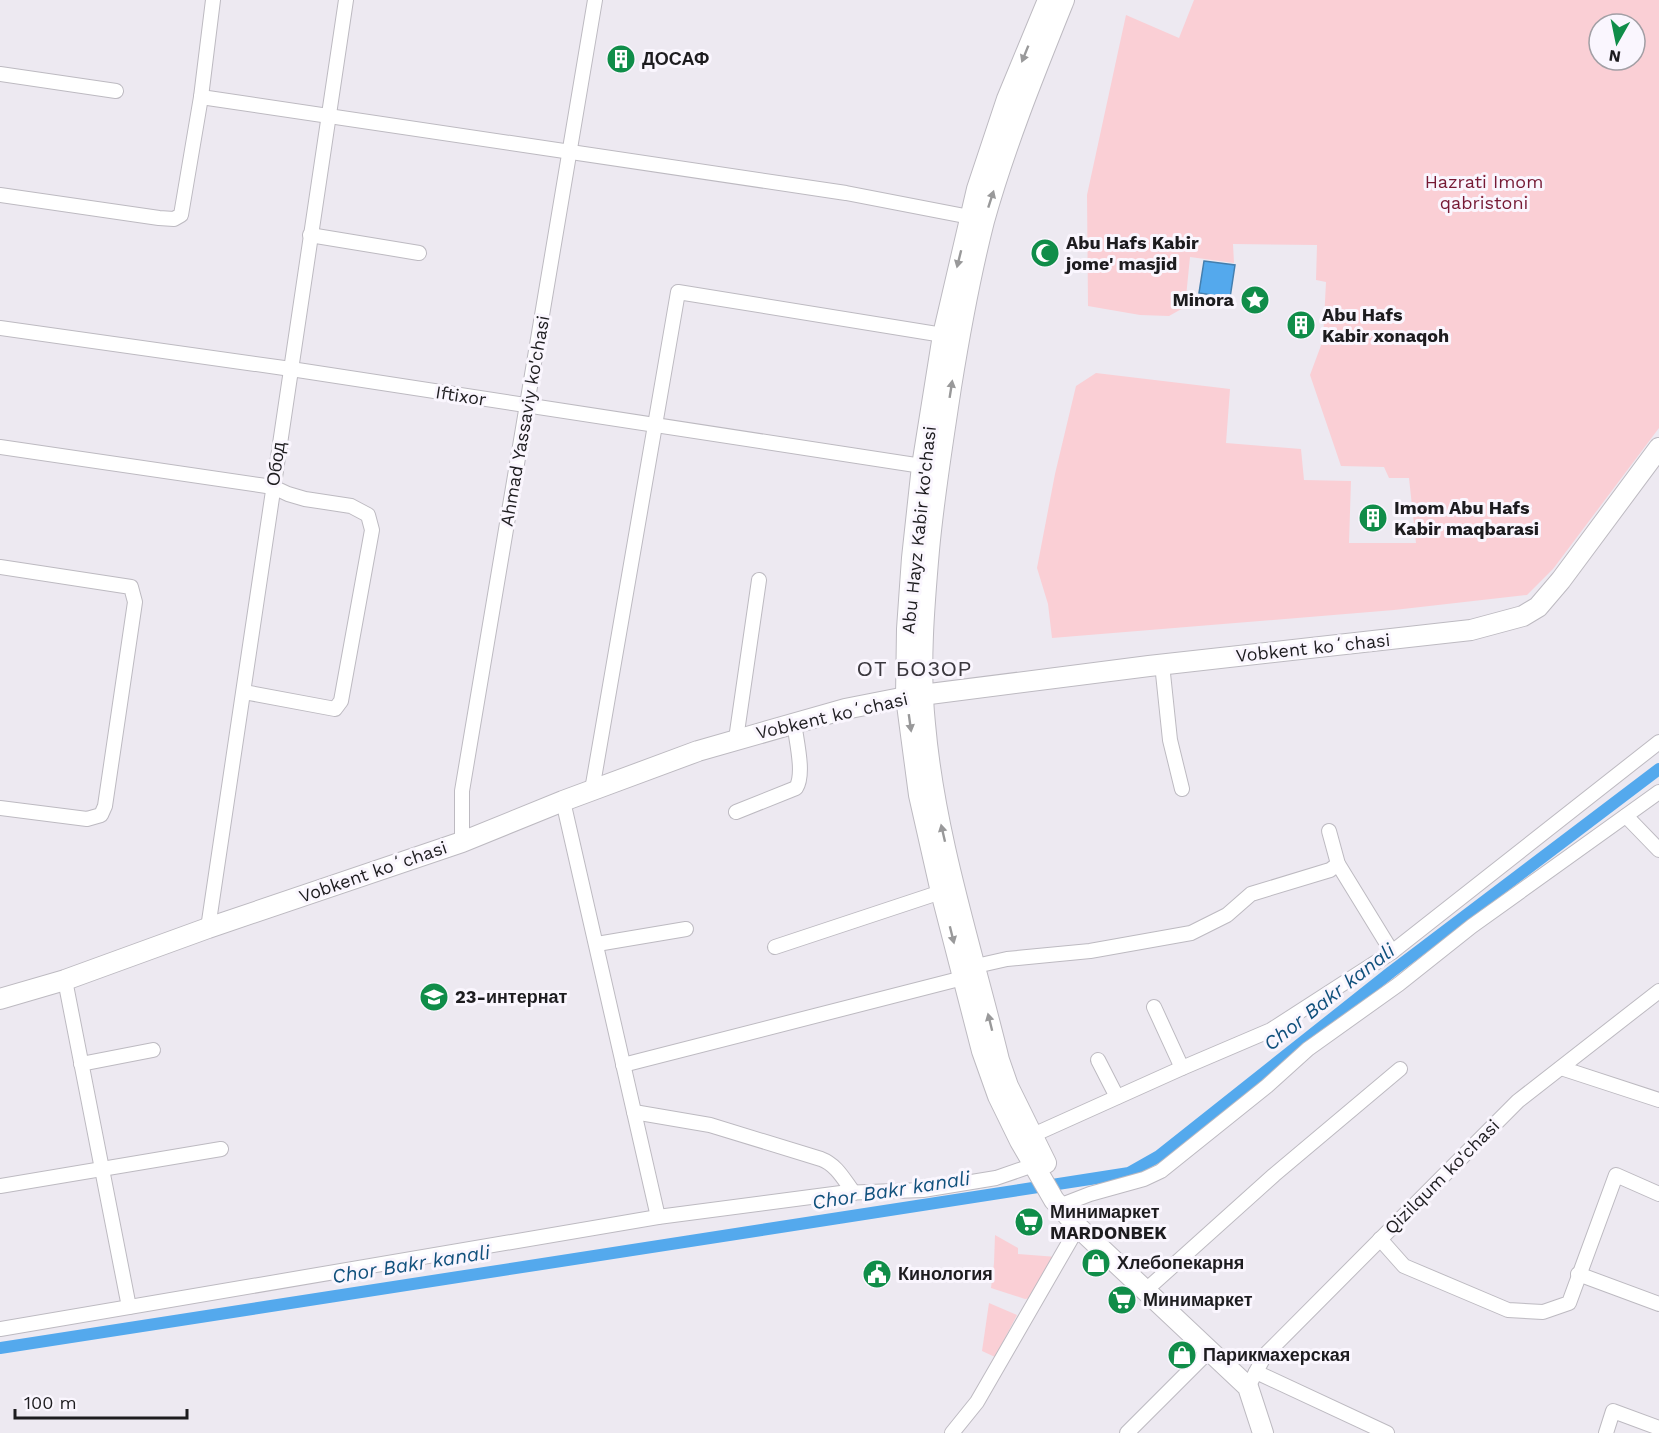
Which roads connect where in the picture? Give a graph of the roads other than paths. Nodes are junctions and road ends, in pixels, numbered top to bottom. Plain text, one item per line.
1 (213, 0) edge
2 (346, 0) edge
3 (595, 0) edge
4 (1048, 0) edge
5 (1064, 0) edge
6 (0, 74) edge
7 (116, 91) dead end
8 (201, 97) junction
9 (329, 116) junction
10 (571, 153) junction
11 (0, 195) edge
12 (970, 217) junction
13 (310, 235) junction
14 (419, 253) dead end
15 (0, 328) edge
16 (943, 335) junction
17 (291, 369) junction
18 (527, 406) junction
19 (655, 426) junction
20 (0, 447) edge
21 (1659, 448) edge
22 (922, 466) junction
23 (273, 487) junction
24 (0, 567) edge
25 (759, 580) dead end
26 (1162, 664) junction
27 (244, 692) junction
28 (915, 696) junction
29 (794, 722) junction
30 (736, 739) junction
31 (1659, 742) edge
32 (1182, 789) dead end
33 (592, 790) junction
34 (1659, 792) edge
35 (563, 801) junction
36 (0, 808) edge
37 (736, 812) dead end
38 (1626, 816) junction
39 (1329, 831) dead end
40 (462, 842) junction
41 (1659, 850) edge
42 (1338, 864) junction
43 (941, 892) junction
44 (208, 928) junction
45 (686, 928) dead end
46 (597, 944) junction
47 (776, 947) dead end
48 (1392, 952) junction
49 (969, 972) junction
50 (65, 980) junction
51 (1659, 991) edge
52 (0, 999) edge
53 (1154, 1007) dead end
54 (153, 1050) dead end
55 (1098, 1060) dead end
56 (81, 1064) junction
57 (623, 1065) junction
58 (1182, 1068) junction
59 (1560, 1068) junction
60 (1400, 1069) dead end
61 (1117, 1098) junction
62 (1659, 1100) edge
63 (634, 1112) junction
64 (1033, 1135) junction
65 (221, 1149) dead end
66 (1037, 1163) junction
67 (102, 1170) junction
68 (0, 1186) edge
69 (854, 1193) junction
70 (1659, 1194) edge
71 (1061, 1201) junction
72 (658, 1217) junction
73 (1078, 1227) junction
74 (1380, 1239) junction
75 (1578, 1274) junction
76 (1146, 1290) junction
77 (1659, 1304) edge
78 (129, 1307) junction
79 (0, 1329) edge
80 (1210, 1350) junction
81 (1252, 1379) junction
82 (1659, 1428) edge
83 (952, 1433) edge
84 (1127, 1433) edge
85 (1263, 1433) edge
86 (1387, 1433) edge
87 (1606, 1433) edge

1 - 8 street
2 - 9 street, Обод
3 - 10 street, Ahmad Yassaviy ko'chasi
4 -> 12 main road, Abu Hayz Kabir ko'chasi
28 -> 5 main road, Abu Hayz Kabir ko'chasi
6 - 7 street
8 - 9 street
8 - 11 street
9 - 10 street
9 - 13 street, Обод
10 - 12 street
10 - 18 street, Ahmad Yassaviy ko'chasi
12 -> 16 main road, Abu Hayz Kabir ko'chasi
13 - 14 street
13 - 17 street, Обод
15 - 17 street, Iftixor
16 - 19 street
16 - 22 main road, Abu Hayz Kabir ko'chasi
17 - 18 street, Iftixor
17 - 23 street, Обод
18 - 19 street, Iftixor
18 - 40 street, Ahmad Yassaviy ko'chasi
19 - 22 street, Iftixor
19 - 33 street
20 - 23 street
21 - 26 main road, Vobkent koʻchasi
22 - 28 main road, Abu Hayz Kabir ko'chasi
23 - 27 street, Обод
23 - 27 street
24 - 36 street
25 - 30 street
26 - 28 main road, Vobkent koʻchasi
26 - 32 street
27 - 44 street, Обод
28 - 29 main road, Vobkent koʻchasi
28 -> 43 main road, Abu Hayz Kabir ko'chasi
49 -> 28 main road, Abu Hayz Kabir ko'chasi
29 - 30 main road, Vobkent koʻchasi
29 - 37 street
30 - 33 main road, Vobkent koʻchasi
31 - 48 street
33 - 35 main road, Vobkent koʻchasi
34 - 38 street
35 - 40 main road, Vobkent koʻchasi
35 - 46 street
38 - 41 street
38 - 71 street
39 - 42 street
40 - 44 main road, Vobkent koʻchasi
42 - 48 street
42 - 49 street
43 - 47 street
43 -> 49 main road, Abu Hayz Kabir ko'chasi
44 - 50 main road, Vobkent koʻchasi
45 - 46 street
46 - 57 street
48 - 58 street
49 - 57 street
64 -> 49 main road, Abu Hayz Kabir ko'chasi
49 - 66 main road, Abu Hayz Kabir ko'chasi
50 - 52 main road, Vobkent koʻchasi
50 - 56 street
51 - 59 street, Qizilqum ko'chasi
53 - 58 street
54 - 56 street
55 - 61 street
56 - 67 street
57 - 63 street
58 - 61 street
59 - 62 street
59 - 74 street, Qizilqum ko'chasi
60 - 76 street
61 - 64 street
63 - 69 street
63 - 72 street
64 - 66 main road, Abu Hayz Kabir ko'chasi
65 - 67 street
66 - 69 street
66 - 71 main road
67 - 68 street
67 - 78 street
69 - 72 street
70 - 75 street
71 - 73 main road
72 - 78 street
73 - 76 main road
73 - 83 street
74 - 75 street
74 - 81 street, Qizilqum ko'chasi
75 - 77 street
76 - 80 main road
78 - 79 street
80 - 81 main road
80 - 84 street
81 - 85 main road
81 - 86 street
82 - 87 street

